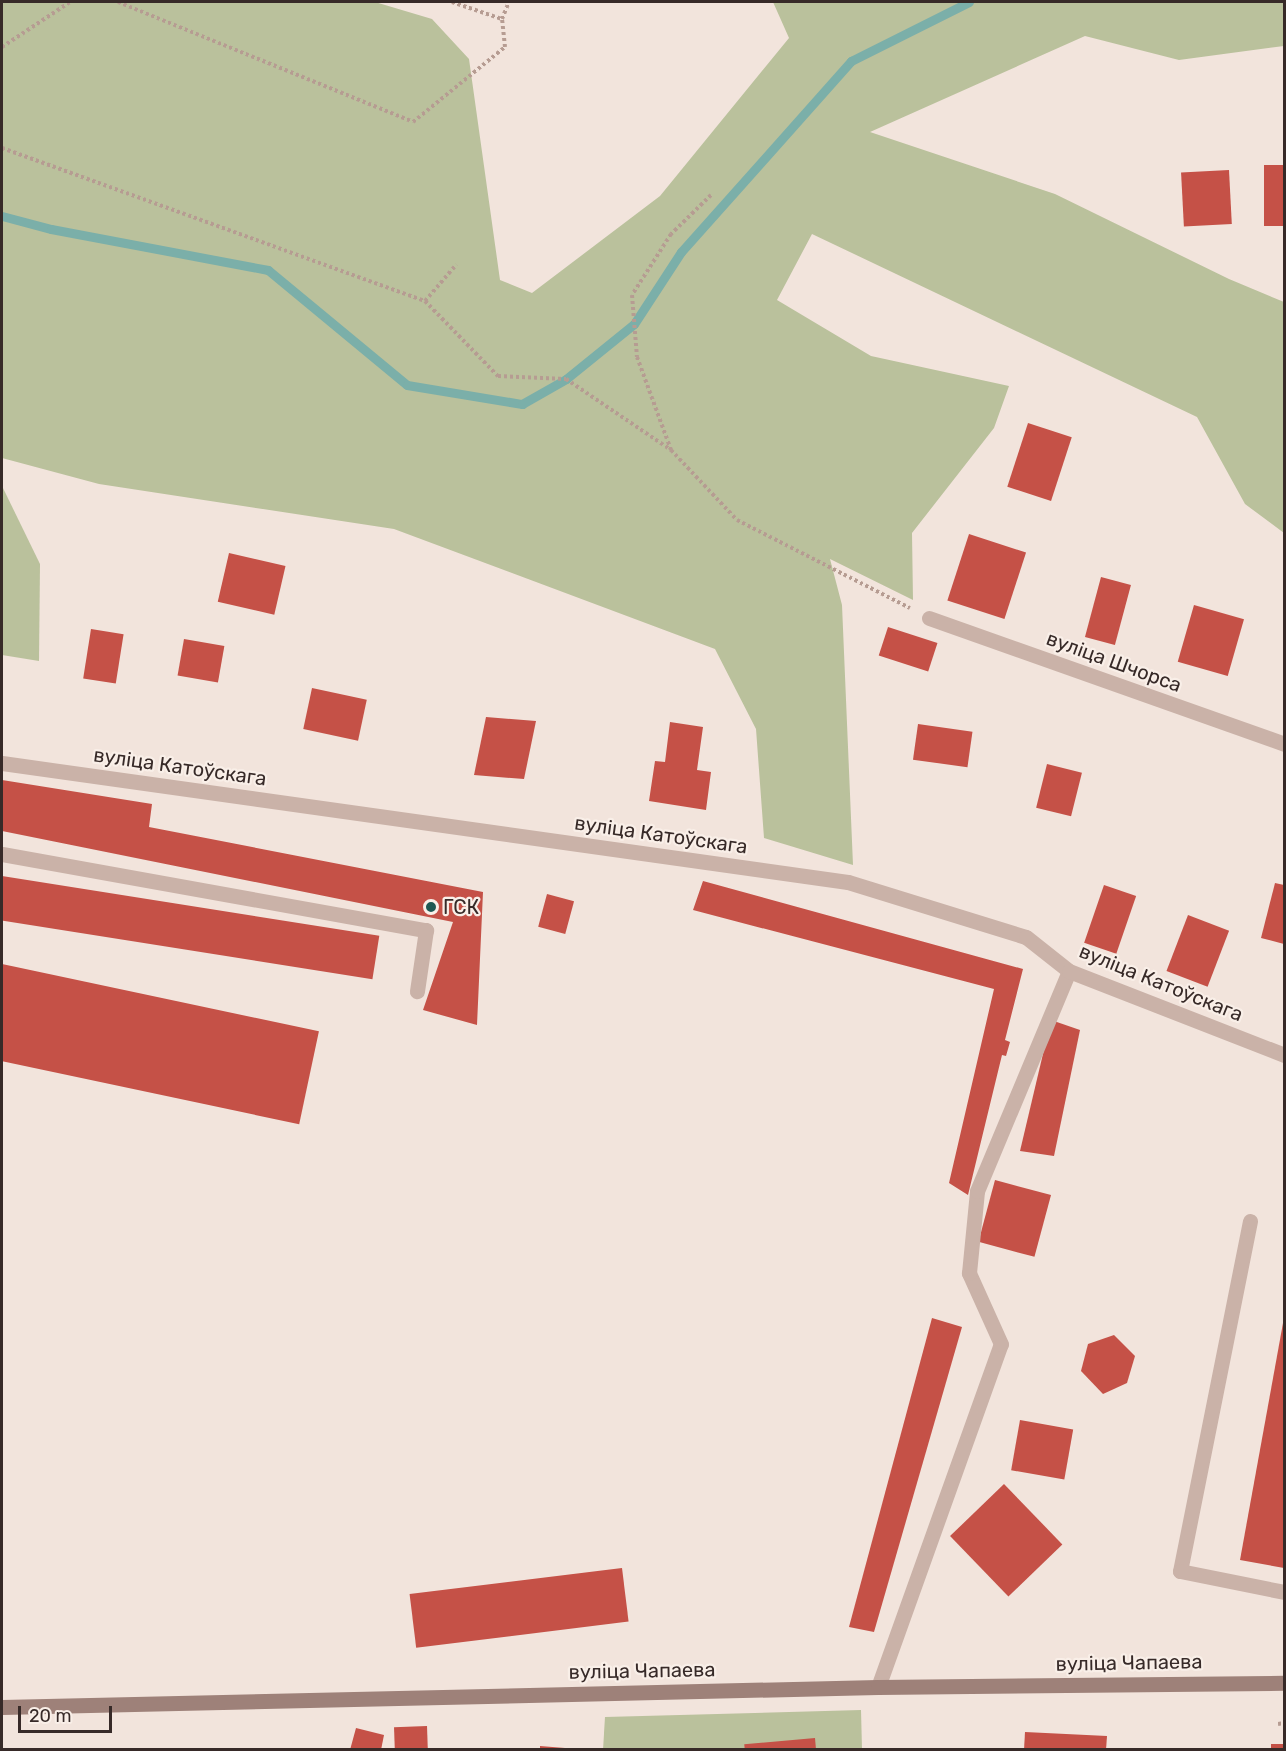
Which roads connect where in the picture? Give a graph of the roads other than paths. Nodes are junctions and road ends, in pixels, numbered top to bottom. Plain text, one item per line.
1 (929, 618) road end
2 (1284, 744) edge
3 (2, 763) edge
4 (2, 854) edge
5 (1069, 971) junction
6 (417, 991) dead end
7 (1284, 1055) edge
8 (1250, 1221) dead end
9 (1284, 1592) edge
10 (1284, 1683) edge
11 (878, 1687) junction
12 (2, 1707) edge

1 - 2 street, вуліца Шчорса
3 - 5 street, вуліца Катоўскага
4 - 6 street
5 - 7 street, вуліца Катоўскага
5 - 11 street
8 - 9 street
10 - 11 street, вуліца Чапаева
11 - 12 street, вуліца Чапаева

